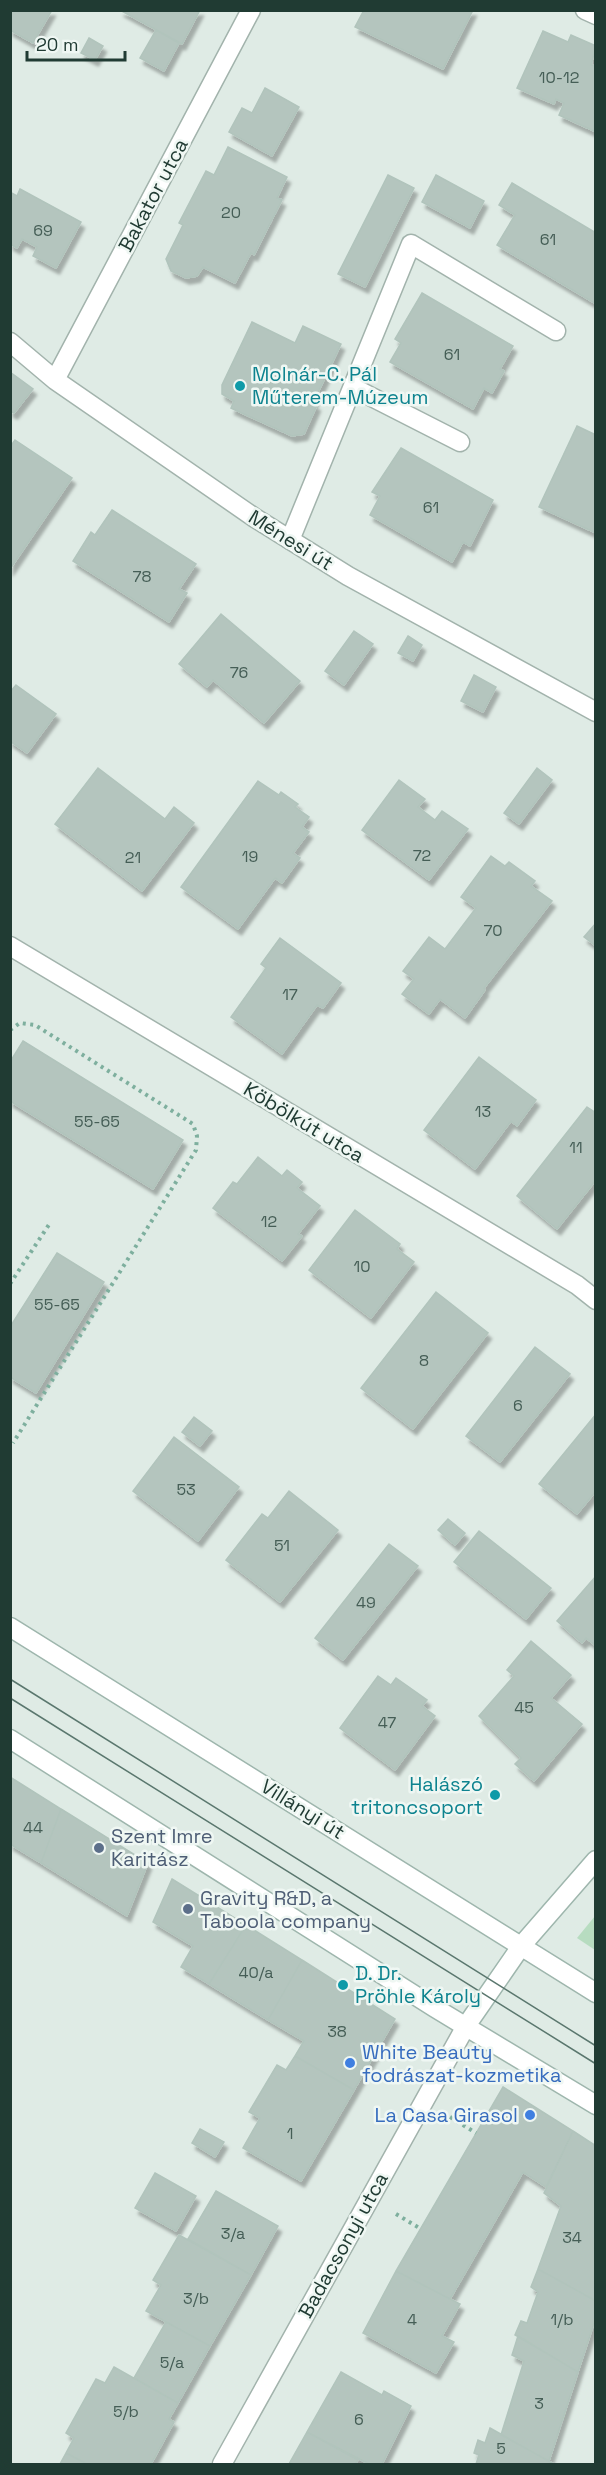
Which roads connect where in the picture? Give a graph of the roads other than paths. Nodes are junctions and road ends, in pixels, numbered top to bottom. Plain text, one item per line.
1 (251, 10) edge
2 (585, 10) edge
3 (596, 15) edge
4 (556, 331) dead end
5 (10, 342) edge
6 (55, 380) junction
7 (354, 388) junction
8 (460, 442) dead end
9 (290, 540) junction
10 (594, 707) edge
11 (10, 946) edge
12 (596, 1300) edge
13 (10, 1627) edge
14 (10, 1739) edge
15 (596, 1860) edge
16 (522, 1945) junction
17 (596, 1993) edge
18 (466, 2026) junction
19 (596, 2105) edge
20 (222, 2464) edge

1 - 6 street, Bakator utca
2 - 3 street
4 - 7 street
5 - 6 street, Ménesi út
6 - 9 street, Ménesi út
7 - 8 street
7 - 9 street
9 - 10 street, Ménesi út
11 - 12 street, Köbölkút utca
13 - 16 street, Villányi út
14 - 18 street
15 - 16 street, Badacsonyi utca
16 - 17 street, Villányi út
16 - 18 street, Badacsonyi utca
18 - 19 street
18 - 20 street, Badacsonyi utca

